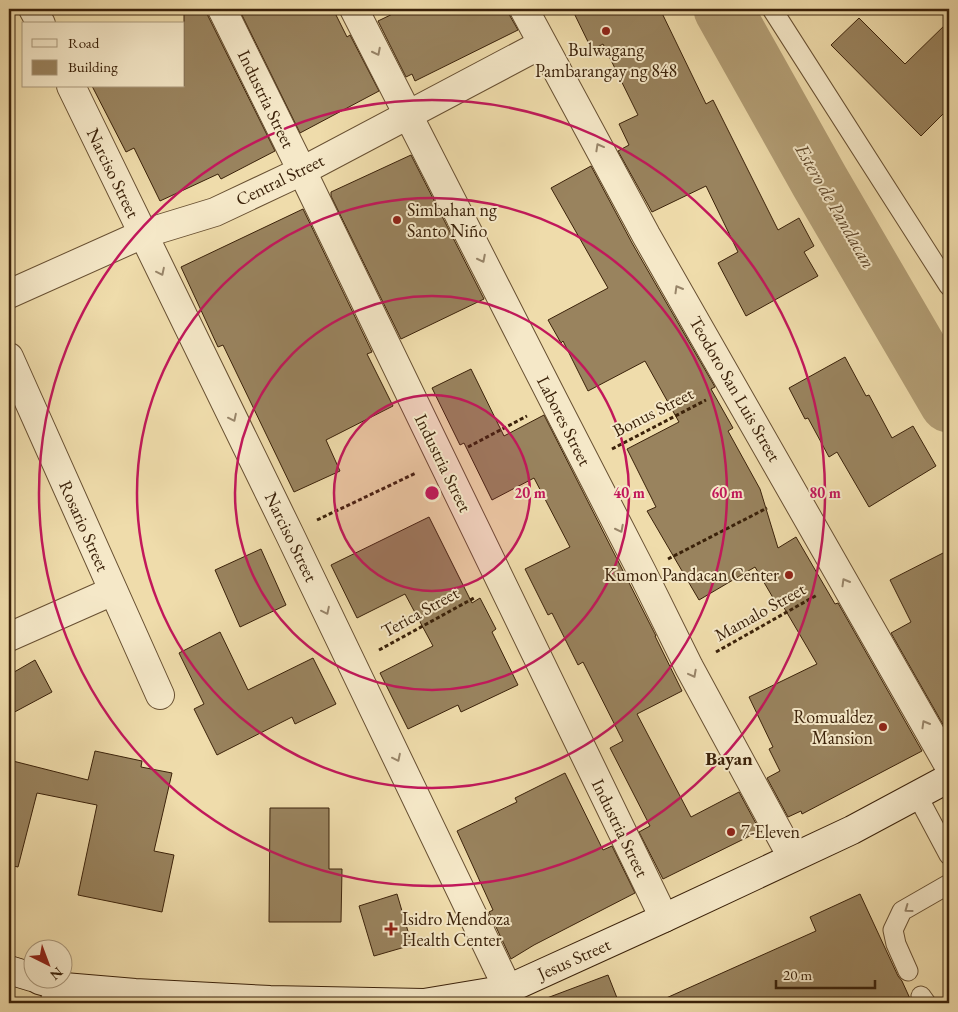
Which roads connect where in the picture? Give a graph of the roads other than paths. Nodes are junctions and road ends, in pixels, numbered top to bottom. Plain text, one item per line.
1 (33, 9) edge
2 (222, 9) edge
3 (354, 9) edge
4 (524, 9) edge
5 (772, 9) edge
6 (40, 22) edge
7 (542, 44) junction
8 (72, 88) edge
9 (408, 114) junction
10 (302, 171) junction
11 (143, 234) junction
12 (949, 286) edge
13 (9, 294) edge
14 (9, 357) edge
15 (114, 591) junction
16 (9, 637) edge
17 (160, 695) dead end
18 (949, 766) edge
19 (949, 778) edge
20 (917, 795) junction
21 (949, 855) edge
22 (792, 857) junction
23 (949, 884) edge
24 (664, 918) junction
25 (9, 970) edge
26 (908, 970) dead end
27 (22, 975) edge
28 (508, 989) junction
29 (52, 990) edge
30 (134, 998) edge
31 (269, 1002) edge
32 (380, 1002) edge
33 (424, 1003) edge

1 - 6 street
2 - 10 street, Industria Street
3 -> 9 street, Labores Street
4 - 7 street, Teodoro San Luis Street
5 - 12 lane
7 - 9 street, Central Street
18 -> 7 street, Teodoro San Luis Street
8 - 11 street, Narciso Street
9 - 10 street, Central Street
9 -> 22 street, Labores Street
10 - 11 street, Central Street
10 - 24 street, Industria Street
11 - 13 street, Central Street
11 -> 28 street, Narciso Street
14 - 15 street, Rosario Street
15 - 16 street
15 - 17 street, Rosario Street
19 - 20 street, Jesus Street
20 - 21 lane
20 - 22 street, Jesus Street
22 - 24 street, Jesus Street
23 -> 26 lane
24 - 28 street, Jesus Street
25 - 27 street
28 - 33 street, Jesus Street
29 - 30 street, Jesus Street
30 - 31 street, Jesus Street
31 - 32 street, Jesus Street
32 - 33 street, Jesus Street

